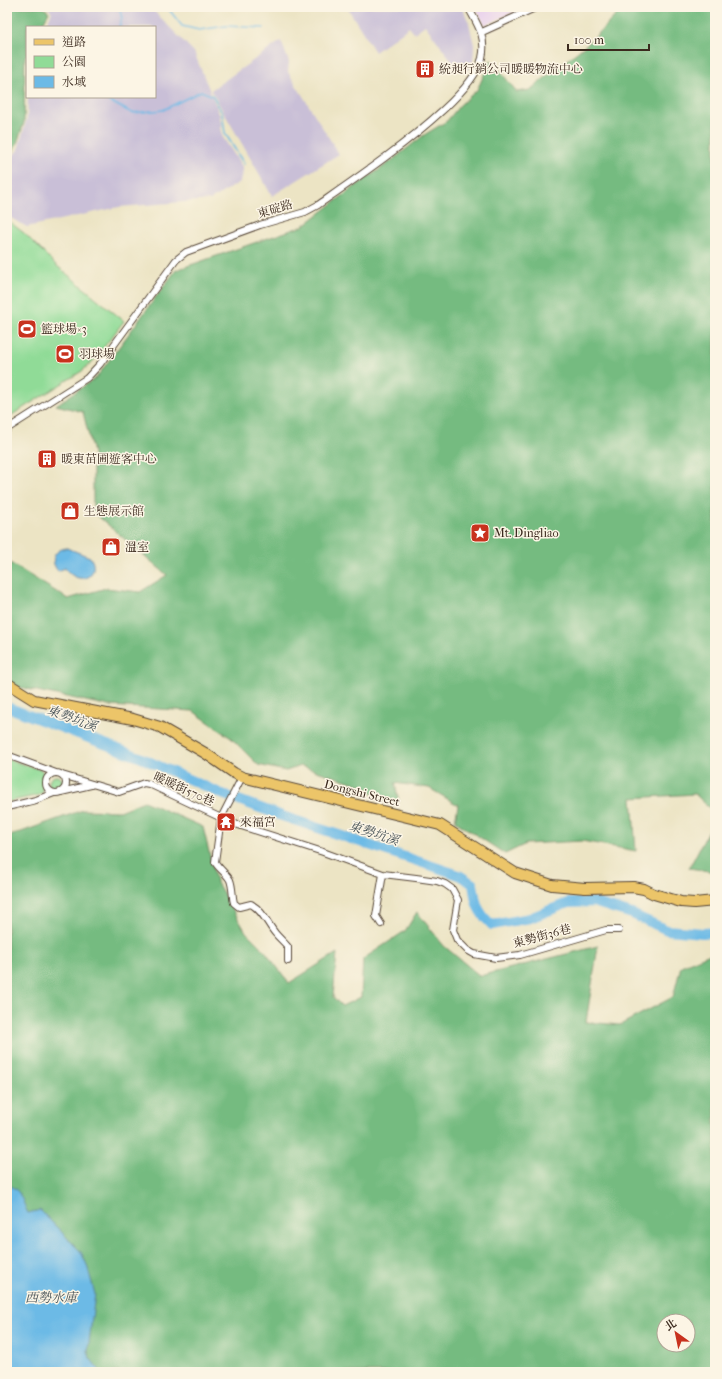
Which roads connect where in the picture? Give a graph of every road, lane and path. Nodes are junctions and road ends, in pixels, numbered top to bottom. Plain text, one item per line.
1 (468, 7) edge
2 (537, 7) edge
3 (482, 32) junction
4 (7, 429) edge
5 (7, 683) edge
6 (7, 755) edge
7 (59, 774) junction
8 (241, 781) junction
9 (93, 785) junction
10 (58, 793) junction
11 (7, 807) edge
12 (223, 815) junction
13 (383, 874) junction
14 (715, 901) edge
15 (381, 924) dead end
16 (619, 930) dead end
17 (288, 961) dead end

1 - 3 street
2 - 3 street
3 - 4 street, 東碇路
5 - 8 main road, Dongshi Street
6 - 7 street, 暖暖街570巷
7 - 9 street, 暖暖街570巷
7 - 10 street
7 - 10 street
8 - 12 street
8 - 14 main road, Dongshi Street
9 - 10 street
9 - 12 street, 暖暖街570巷
10 - 11 street
12 - 13 street, 東勢街36巷
12 - 17 street
13 - 15 street
13 - 16 street, 東勢街36巷

